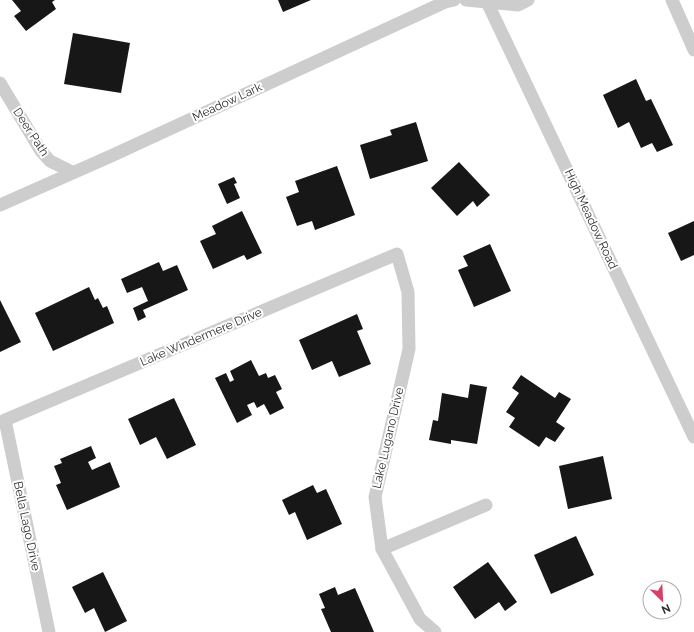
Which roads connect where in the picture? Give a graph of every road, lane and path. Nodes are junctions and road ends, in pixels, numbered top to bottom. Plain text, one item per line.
1 (454, 0) edge
2 (466, 0) edge
3 (528, 0) edge
4 (672, 0) edge
5 (488, 1) edge
6 (694, 50) edge
7 (0, 83) edge
8 (72, 172) junction
9 (0, 205) edge
10 (397, 254) joint
11 (4, 420) joint
12 (694, 437) edge
13 (486, 505) dead end
14 (382, 549) junction
15 (49, 632) edge
16 (435, 632) edge

1 - 8 street, Meadow Lark
2 - 5 street
3 - 5 street
4 - 6 street
5 - 12 street, High Meadow Road
7 - 8 street, Deer Path
8 - 9 street, Meadow Lark
10 - 11 street, Lake Windermere Drive
10 - 14 street, Lake Lugano Drive
11 - 15 street, Bella Lago Drive
13 - 14 street
14 - 16 street, Lake Lugano Drive

